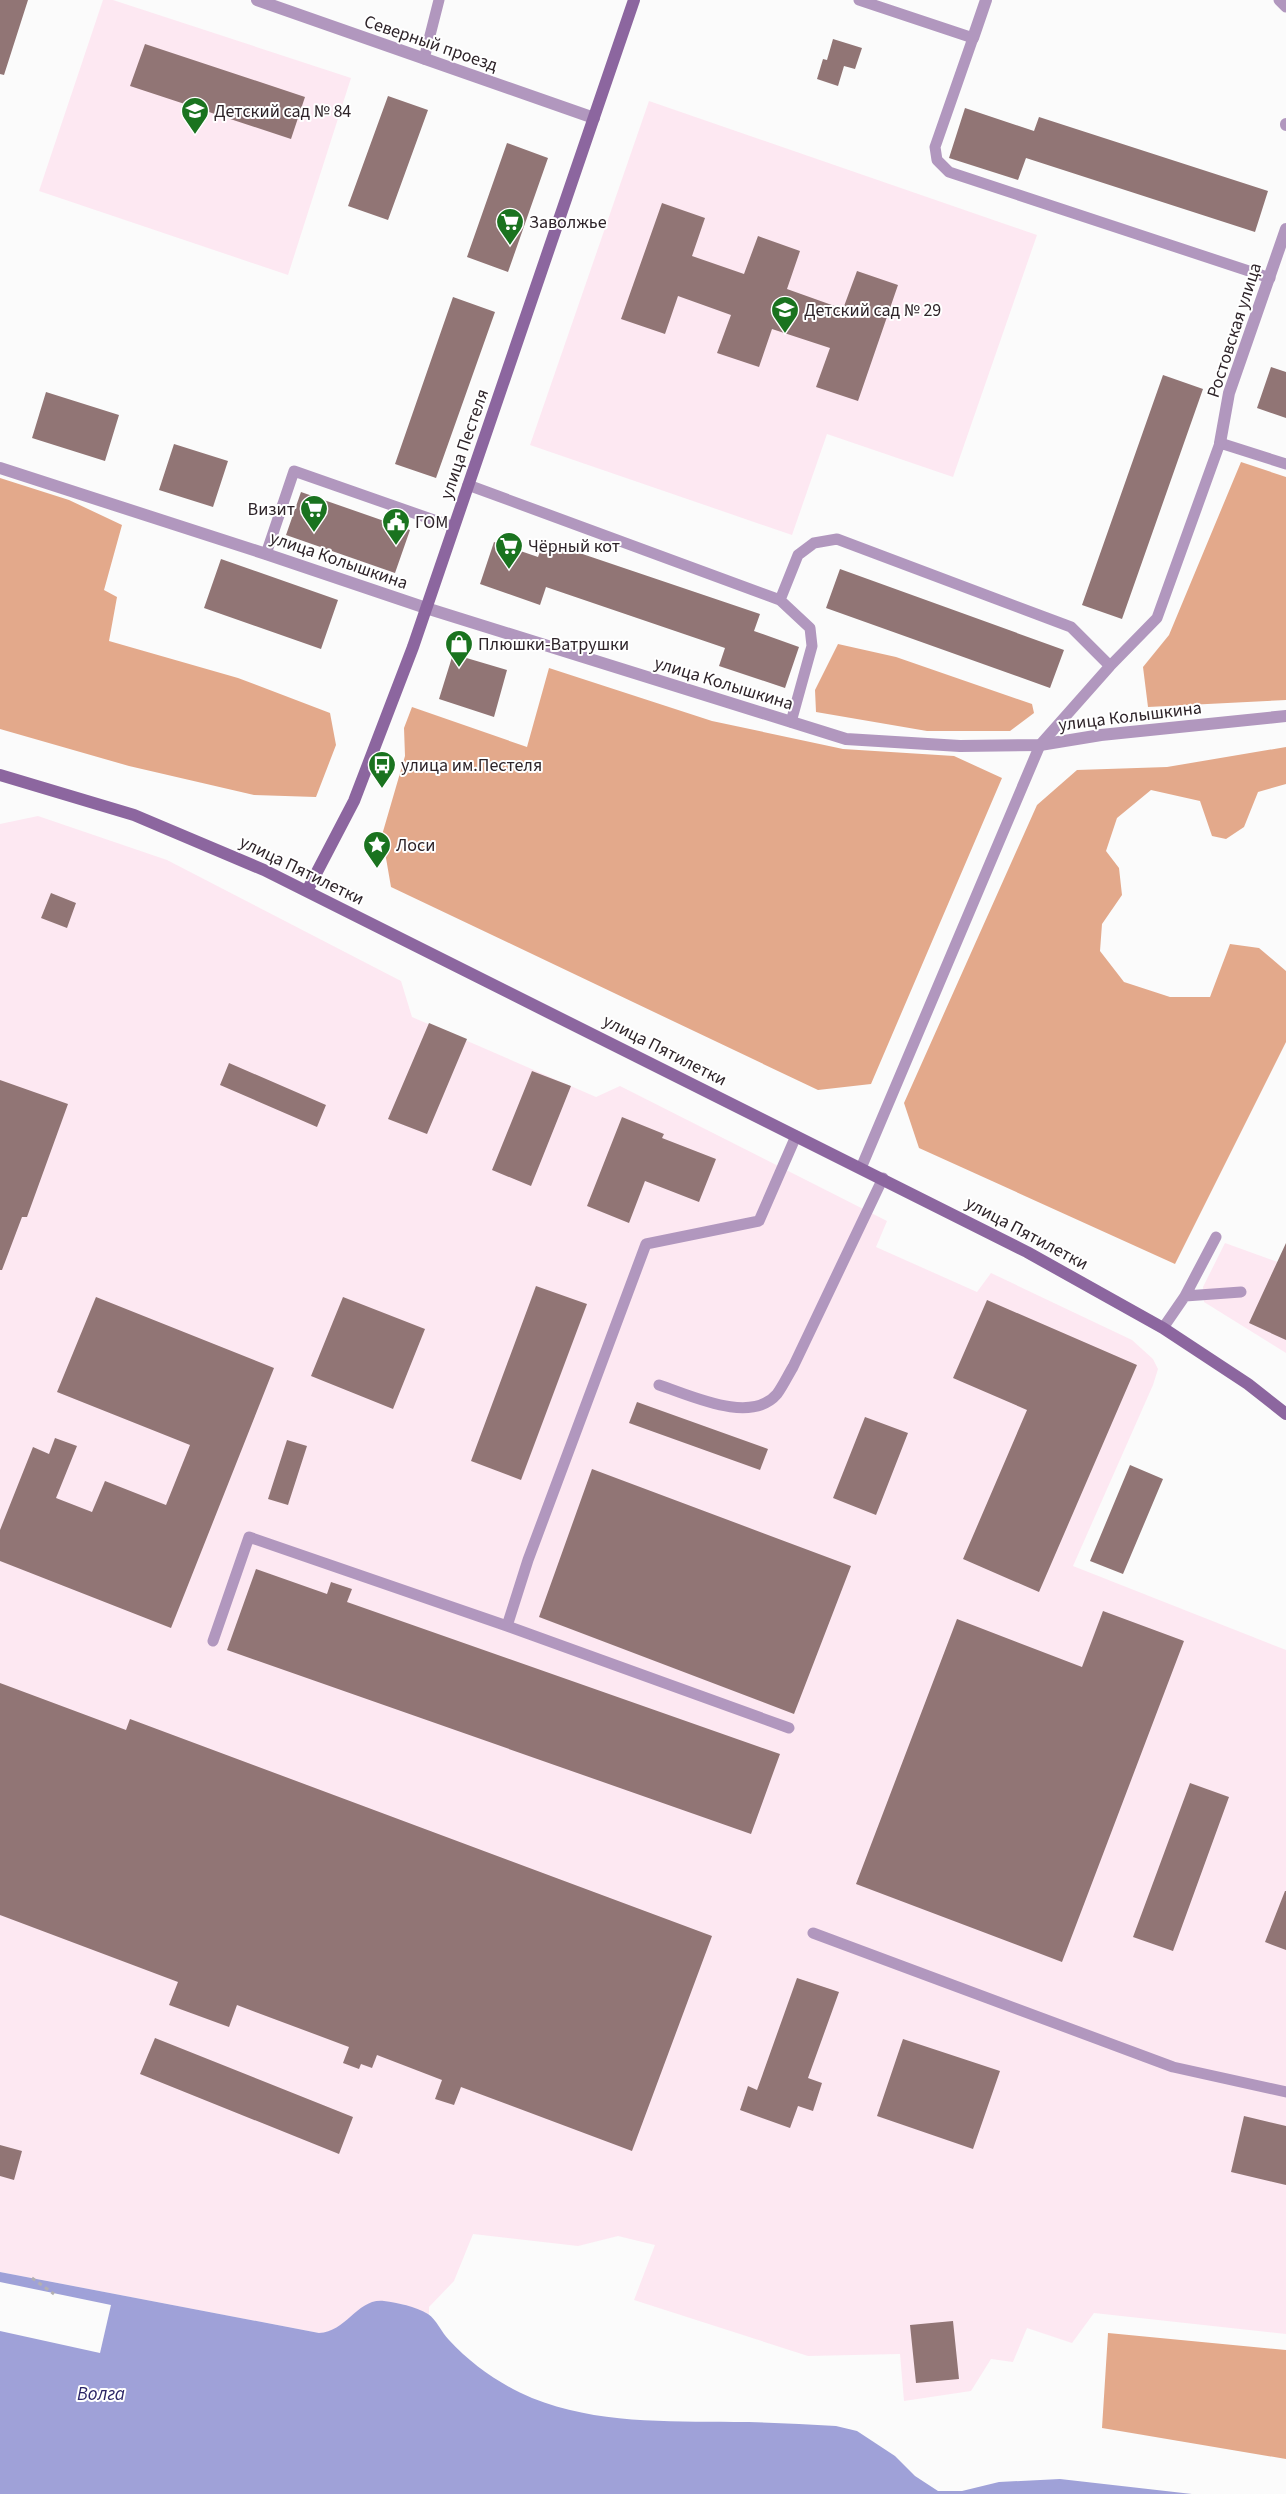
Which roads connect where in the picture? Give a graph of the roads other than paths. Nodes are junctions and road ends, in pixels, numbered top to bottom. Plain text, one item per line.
1 (257, 0) edge
2 (439, 0) edge
3 (634, 0) edge
4 (859, 0) edge
5 (986, 0) edge
6 (1279, 0) edge
7 (1286, 8) edge
8 (973, 38) junction
9 (424, 58) junction
10 (594, 118) junction
11 (1286, 229) edge
12 (1270, 278) junction
13 (1220, 443) junction
14 (1286, 464) edge
15 (0, 468) edge
16 (468, 486) junction
17 (454, 527) junction
18 (266, 554) junction
19 (780, 600) junction
20 (426, 608) junction
21 (1110, 666) junction
22 (1286, 716) edge
23 (791, 722) junction
24 (1040, 745) junction
25 (0, 775) edge
26 (307, 891) junction
27 (796, 1136) junction
28 (861, 1168) junction
29 (883, 1178) junction
30 (1216, 1236) dead end
31 (1241, 1292) dead end
32 (1185, 1296) junction
33 (1164, 1328) junction
34 (659, 1385) dead end
35 (1286, 1414) edge
36 (507, 1626) junction
37 (213, 1642) dead end
38 (789, 1728) dead end
39 (813, 1933) dead end
40 (1286, 2092) edge

1 - 9 street, Северный проезд
2 - 9 lane
3 - 10 main road, улица Пестеля
4 - 8 lane
5 - 8 street
6 - 7 lane
8 - 12 lane
9 - 10 street, Северный проезд
10 - 16 main road, улица Пестеля
11 - 12 street, Ростовская улица
12 - 13 street, Ростовская улица
13 - 14 lane
13 - 21 lane
15 - 18 street, улица Колышкина
16 - 17 main road, улица Пестеля
16 - 19 lane
17 - 18 lane
17 - 20 main road, улица Пестеля
18 - 20 street, улица Колышкина
19 - 21 lane
19 - 23 lane
20 - 23 street, улица Колышкина
20 - 26 main road, улица Пестеля
21 - 24 lane
22 - 24 street, улица Колышкина
23 - 24 street, улица Колышкина
24 - 28 lane
25 - 26 main road, улица Пятилетки
26 - 27 main road, улица Пятилетки
27 - 28 main road, улица Пятилетки
27 - 36 lane
28 - 29 main road, улица Пятилетки
29 - 33 main road, улица Пятилетки
29 - 34 lane
30 - 32 lane
31 - 32 lane
32 - 33 lane
33 - 35 main road, улица Пятилетки
36 - 37 lane
36 - 38 lane
39 - 40 lane

